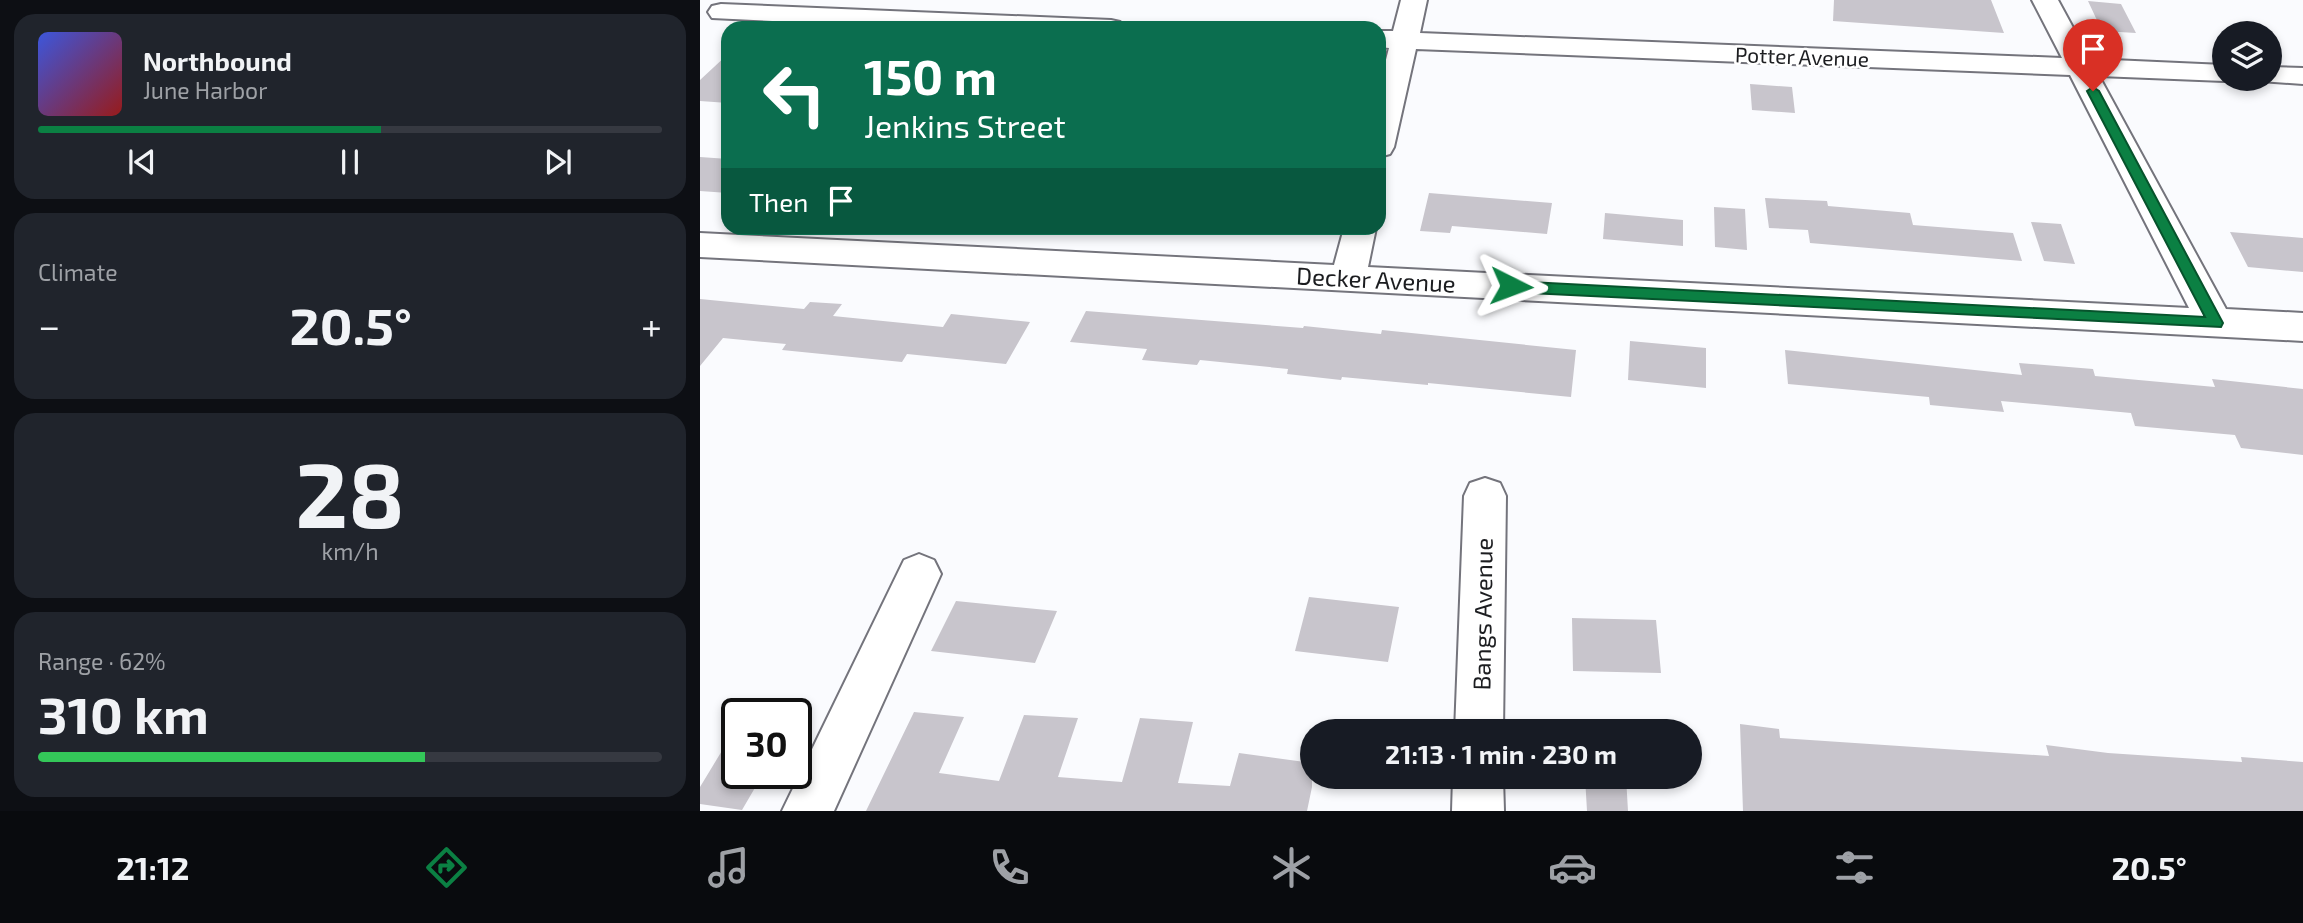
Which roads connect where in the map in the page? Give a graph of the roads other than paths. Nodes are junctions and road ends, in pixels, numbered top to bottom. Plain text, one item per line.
1 (1414, 0) edge
2 (2045, 0) edge
3 (720, 14) edge
4 (916, 21) edge
5 (1392, 39) edge
6 (2080, 67) junction
7 (2212, 72) edge
8 (2282, 75) edge
9 (2303, 76) edge
10 (1386, 89) edge
11 (1358, 235) edge
12 (700, 245) edge
13 (1348, 278) junction
14 (2215, 323) junction
15 (2303, 327) edge
16 (1485, 496) dead end
17 (919, 574) dead end
18 (1479, 719) edge
19 (1478, 789) edge
20 (808, 811) edge
21 (1478, 811) edge

1 - 5 street
2 - 6 street
3 - 4 street
5 - 6 street, Potter Avenue
5 - 10 street
6 - 7 street, Potter Avenue
6 - 14 street
8 - 9 street
11 - 13 street
12 - 13 street, Decker Avenue
13 - 14 street, Decker Avenue
14 - 15 street, Decker Avenue
16 - 18 street, Bangs Avenue
17 - 20 street
19 - 21 street

